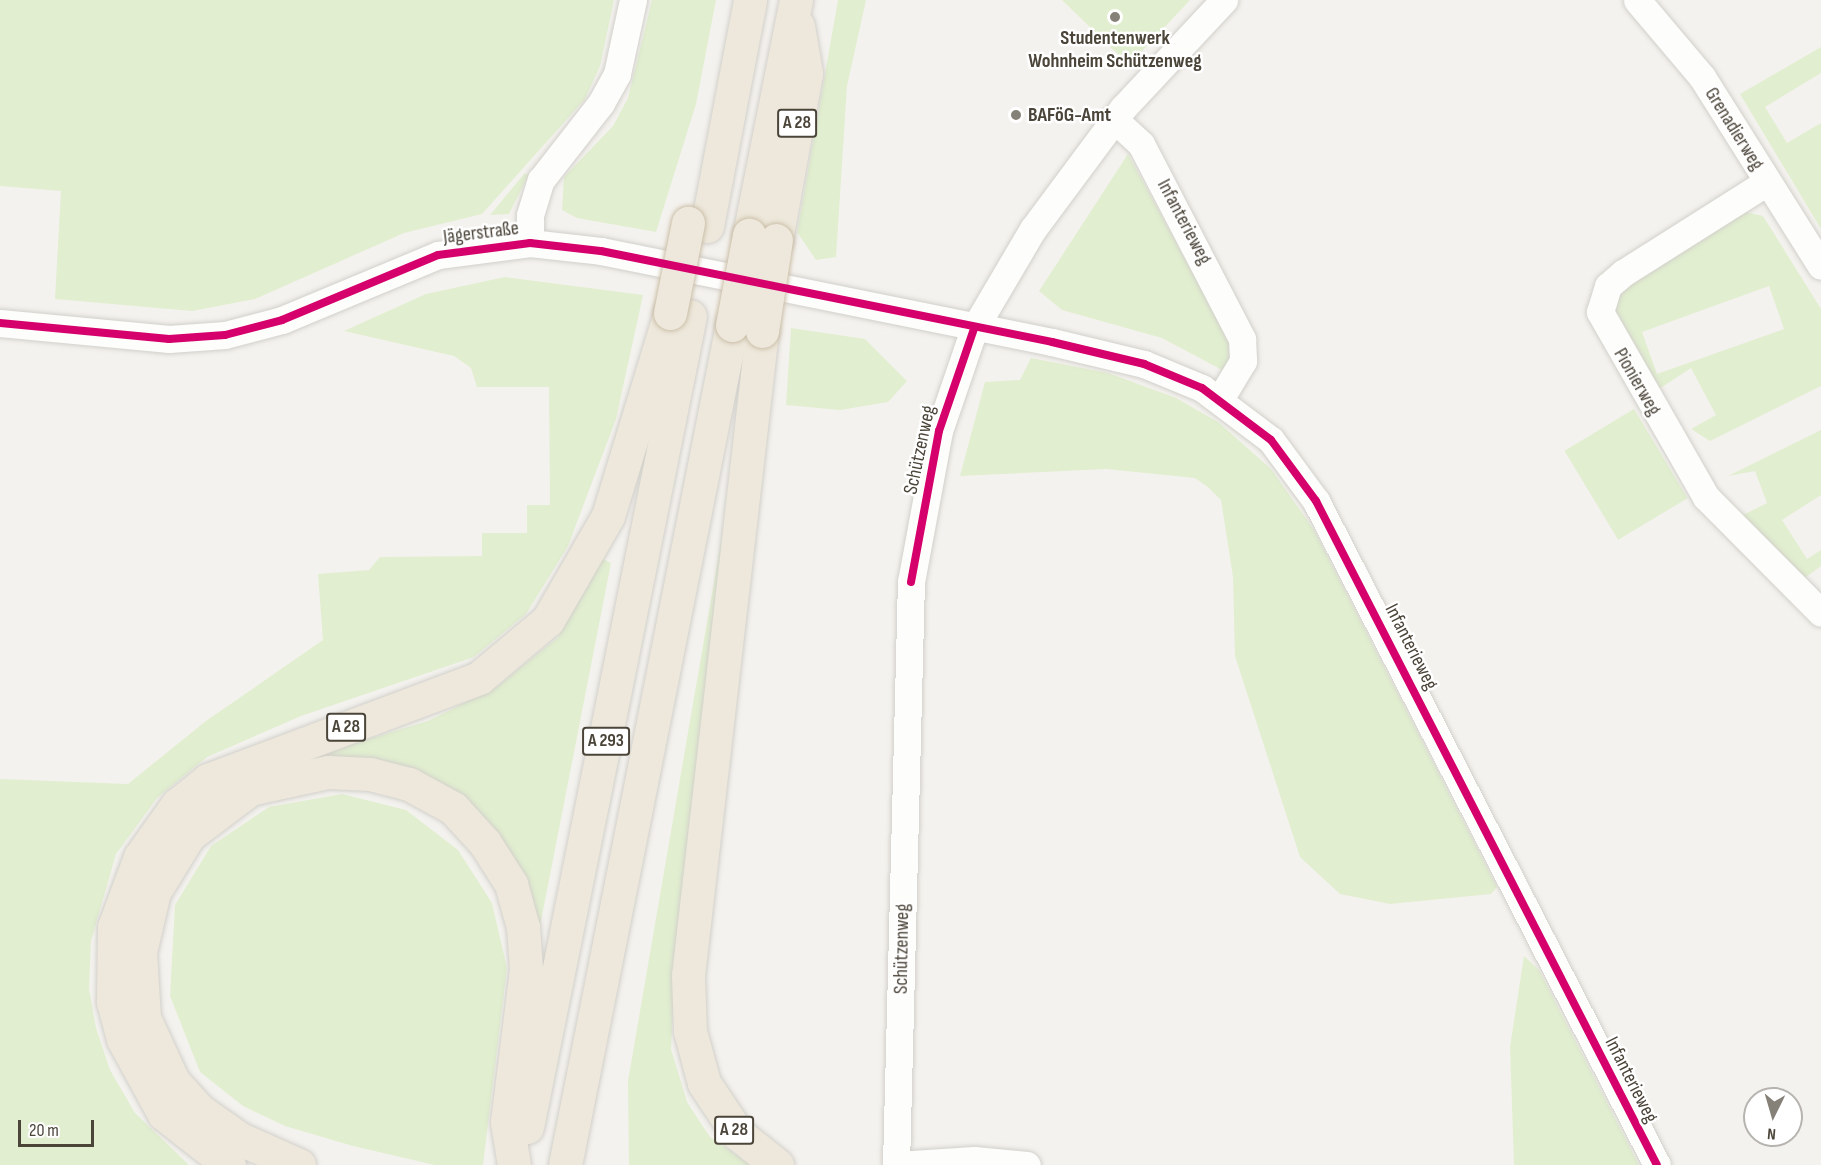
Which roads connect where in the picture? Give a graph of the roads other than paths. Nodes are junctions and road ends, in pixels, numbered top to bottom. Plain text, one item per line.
1 (633, 0) edge
2 (750, 0) edge
3 (1224, 0) edge
4 (1637, 0) edge
5 (795, 3) edge
6 (1114, 119) junction
7 (1767, 182) junction
8 (530, 243) junction
9 (1821, 266) edge
10 (680, 315) junction
11 (0, 323) edge
12 (747, 328) junction
13 (974, 328) junction
14 (1220, 399) junction
15 (1821, 613) edge
16 (229, 1165) edge
17 (299, 1165) edge
18 (514, 1165) edge
19 (520, 1165) edge
20 (565, 1165) edge
21 (777, 1165) edge
22 (897, 1165) edge
23 (1027, 1165) edge
24 (1658, 1165) edge

1 - 8 street
2 - 10 highway, A 28, bridge
3 - 6 street, Schützenweg
4 - 7 street, Grenadierweg
5 - 12 highway, A 28, bridge
6 - 13 street, Schützenweg
6 - 14 street, Infanterieweg
7 - 9 street, Grenadierweg
7 - 15 street, Pionierweg
8 - 11 street, Jägerstraße
8 - 13 street, Jägerstraße
10 - 16 highway, A 28
10 - 19 highway, A 293
12 - 20 highway, A 293
12 - 21 highway, A 28
13 - 14 street, Infanterieweg
13 - 22 street, Schützenweg
14 - 24 street, Infanterieweg
17 - 18 highway
22 - 23 street, Schützenweg

